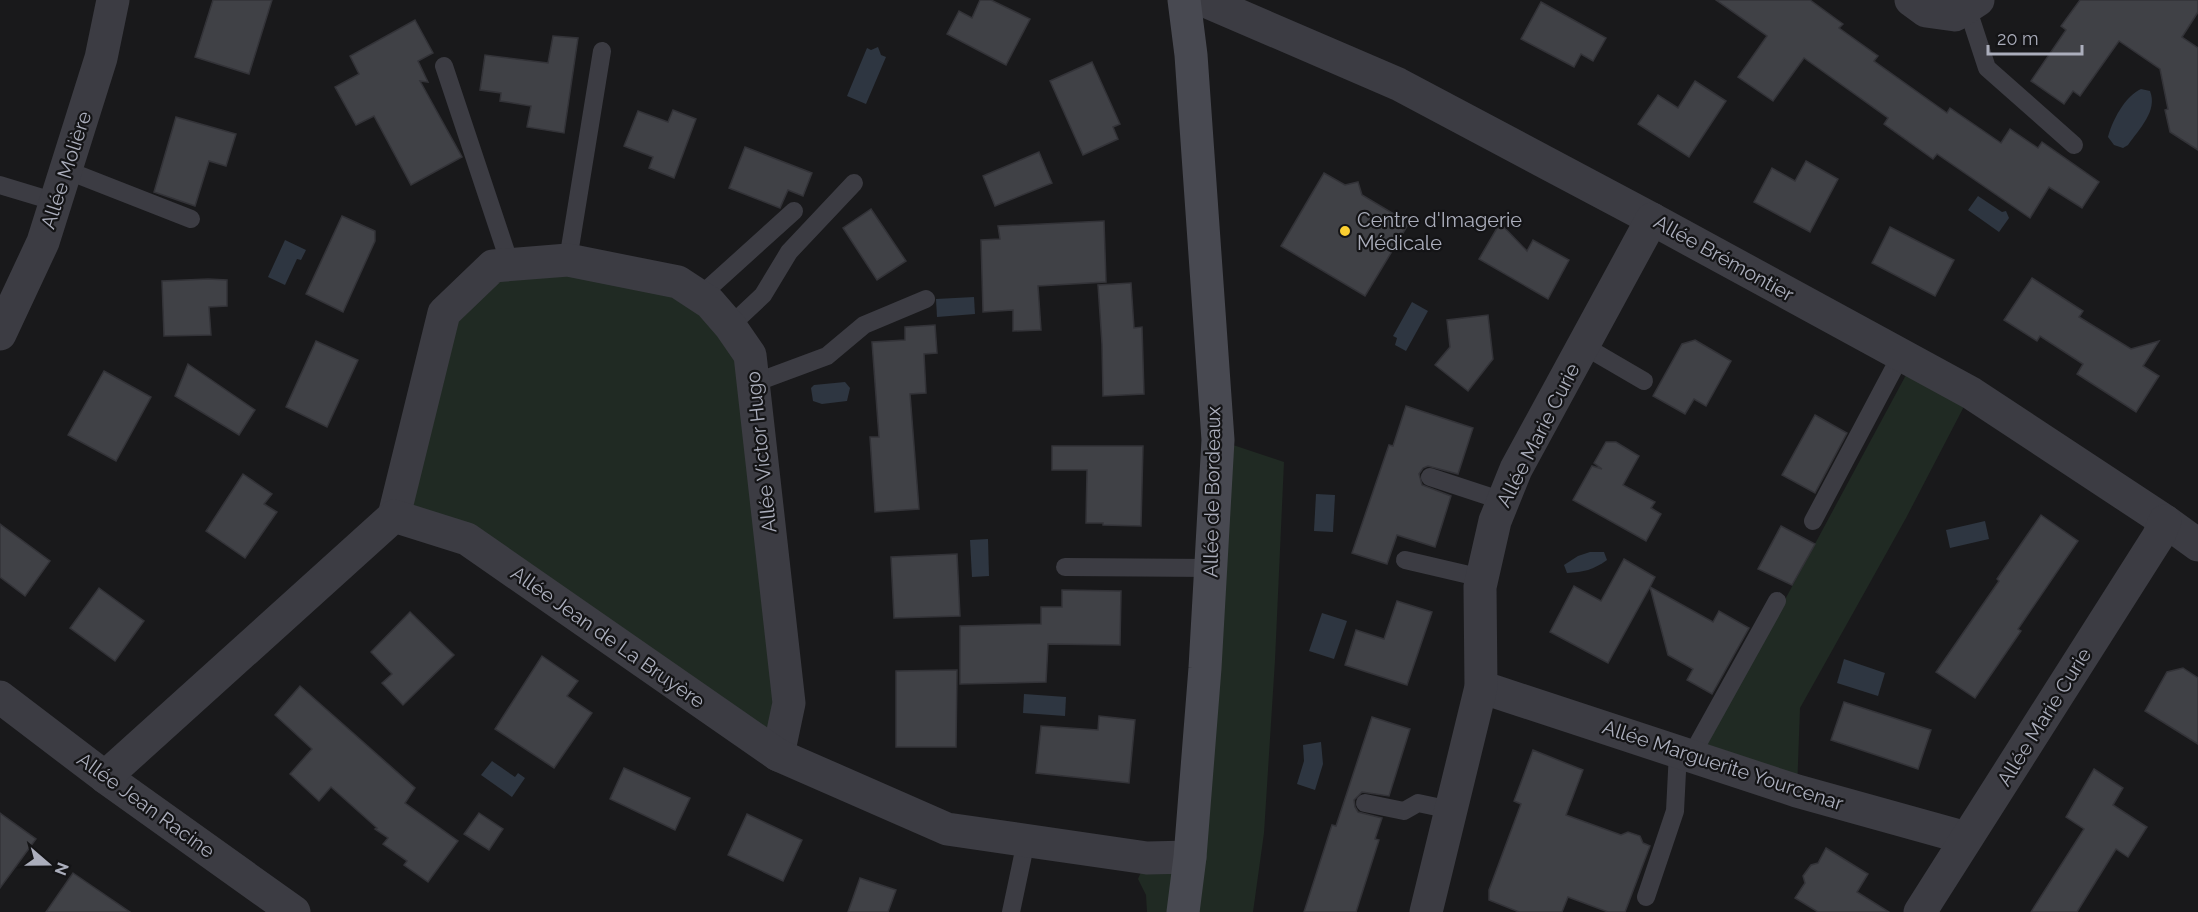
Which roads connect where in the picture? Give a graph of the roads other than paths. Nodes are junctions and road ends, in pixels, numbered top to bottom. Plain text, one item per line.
1 (113, 0) edge
2 (1184, 0) edge
3 (1911, 0) edge
4 (1972, 4) edge
5 (1215, 5) edge
6 (602, 51) dead end
7 (444, 66) dead end
8 (2074, 145) dead end
9 (66, 170) junction
10 (854, 183) dead end
11 (0, 185) edge
12 (56, 202) junction
13 (794, 211) dead end
14 (191, 219) dead end
15 (1652, 219) junction
16 (568, 260) junction
17 (510, 264) junction
18 (699, 297) junction
19 (926, 299) dead end
20 (730, 327) junction
21 (0, 332) edge
22 (1584, 346) junction
23 (1901, 355) junction
24 (1644, 381) dead end
25 (754, 383) junction
26 (1430, 477) dead end
27 (1503, 501) junction
28 (394, 516) junction
29 (1813, 521) dead end
30 (2166, 522) junction
31 (2198, 545) edge
32 (1405, 560) dead end
33 (1065, 567) dead end
34 (1211, 568) junction
35 (1482, 578) junction
36 (1777, 601) dead end
37 (1481, 687) junction
38 (0, 697) edge
39 (1684, 754) junction
40 (778, 755) junction
41 (105, 777) junction
42 (1365, 803) dead end
43 (1451, 810) junction
44 (1966, 838) junction
45 (1026, 840) junction
46 (1190, 857) junction
47 (1646, 897) dead end
48 (294, 912) edge
49 (1011, 912) edge
50 (1183, 912) edge
51 (1426, 912) edge
52 (1920, 912) edge

1 - 9 street, Allée Molière
2 - 34 main road, Allée de Bordeaux
3 - 4 street
4 - 8 lane
5 - 15 street, Allée Brémontier
6 - 16 lane
7 - 17 lane
9 - 12 street, Allée Molière
9 - 14 lane
10 - 20 lane
11 - 12 lane
12 - 21 street, Allée Molière
13 - 18 lane
15 - 22 street, Allée Marie Curie
15 - 23 street, Allée Brémontier
16 - 17 street, Allée Victor Hugo
16 - 18 street, Allée Victor Hugo
17 - 28 street, Allée Victor Hugo
18 - 20 street, Allée Victor Hugo
19 - 25 lane
20 - 25 street, Allée Victor Hugo
22 - 24 lane
22 - 27 street, Allée Marie Curie
23 - 29 lane
23 - 30 street, Allée Brémontier
25 - 40 street, Allée Victor Hugo
26 - 27 lane
27 - 35 street, Allée Marie Curie
28 - 40 street, Allée Jean de La Bruyère
28 - 41 street
30 - 31 street, Allée Brémontier
30 - 44 street, Allée Marie Curie
32 - 35 lane
33 - 34 lane
34 - 46 main road, Allée de Bordeaux
35 - 37 street, Allée Marie Curie
36 - 39 lane
37 - 39 street, Allée Marguerite Yourcenar
37 - 43 street, Allée Marie Curie
38 - 41 street, Allée Jean Racine
39 - 44 street, Allée Marguerite Yourcenar
39 - 47 lane
40 - 45 street, Allée Jean de La Bruyère
41 - 48 street, Allée Jean Racine
42 - 43 lane
43 - 51 street, Allée Marie Curie
44 - 52 street, Allée Marie Curie
45 - 46 street, Allée Jean de La Bruyère
45 - 49 lane
46 - 50 main road, Allée de Bordeaux

